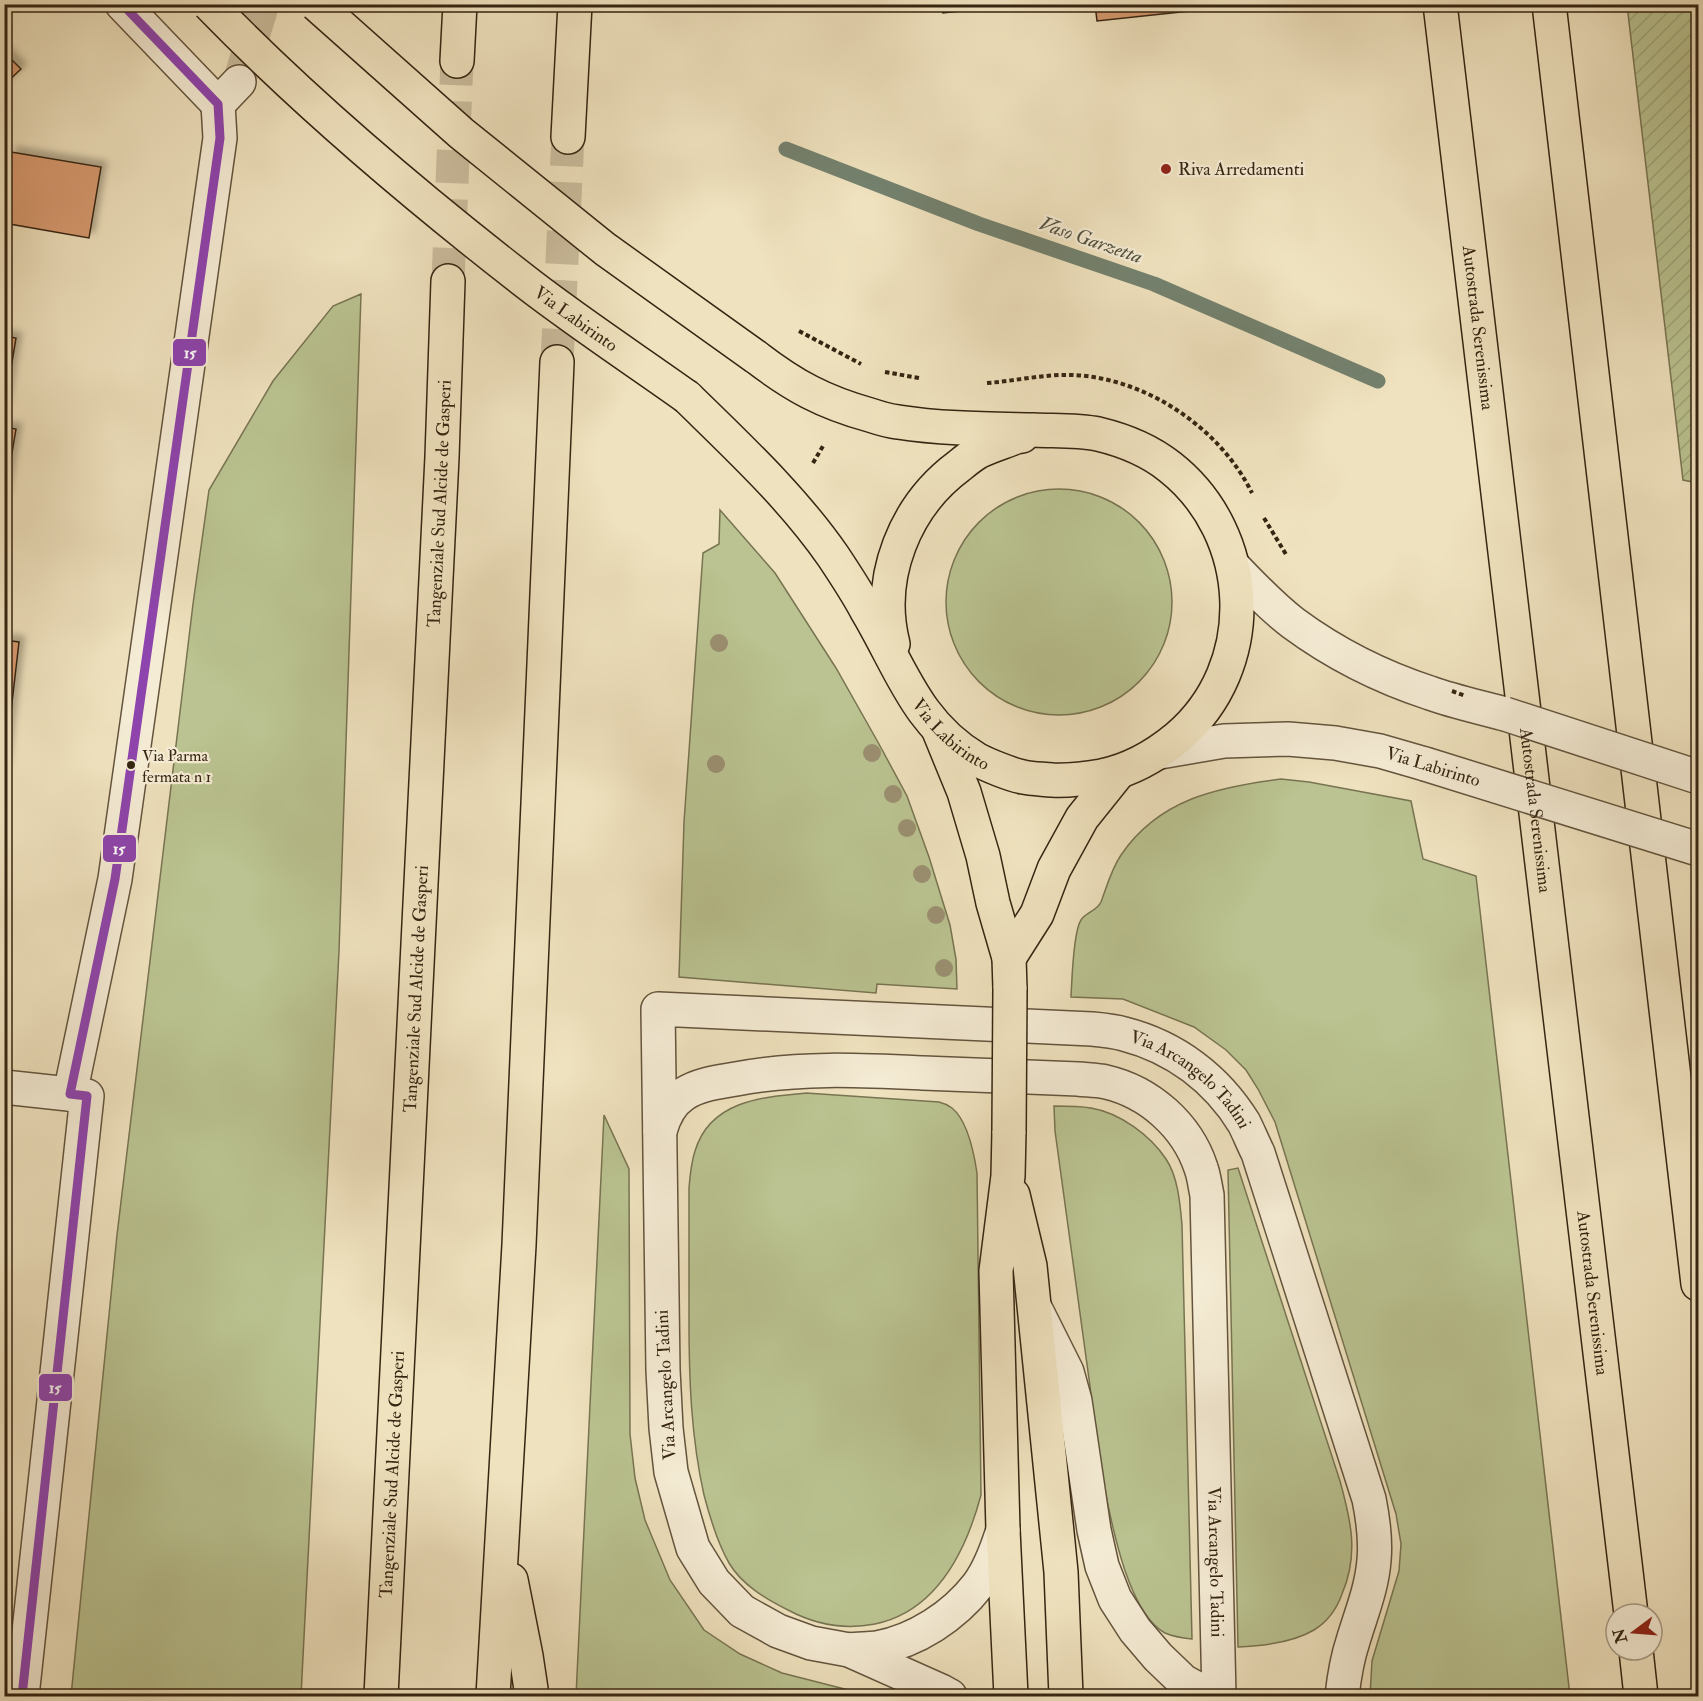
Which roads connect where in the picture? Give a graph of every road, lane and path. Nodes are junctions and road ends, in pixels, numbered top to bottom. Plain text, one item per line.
1 (122, 4) edge
2 (209, 4) edge
3 (316, 4) edge
4 (460, 4) edge
5 (575, 4) edge
6 (1440, 4) edge
7 (1549, 4) edge
8 (457, 61) tunnel mouth
9 (568, 137) tunnel mouth
10 (448, 281) tunnel mouth
11 (557, 362) tunnel mouth
12 (846, 408) junction
13 (1057, 431) junction
14 (789, 501) junction
15 (1233, 566) junction
16 (899, 669) junction
17 (939, 731) junction
18 (1160, 752) junction
19 (1118, 773) junction
20 (1698, 777) edge
21 (1698, 849) edge
22 (1009, 973) junction
23 (4, 1087) edge
24 (70, 1094) junction
25 (660, 1131) junction
26 (1008, 1176) junction
27 (1698, 1284) edge
28 (1034, 1305) junction
29 (1004, 1530) junction
30 (502, 1531) junction
31 (1630, 1602) edge
32 (849, 1650) junction
33 (1637, 1662) edge
34 (22, 1696) edge
35 (381, 1696) edge
36 (493, 1696) edge
37 (532, 1696) edge
38 (950, 1696) edge
39 (1011, 1696) edge
40 (1066, 1696) edge
41 (1211, 1696) edge
42 (1219, 1696) edge
43 (1342, 1696) edge
44 (1641, 1696) edge

1 - 24 street
2 - 14 main road, Via Labirinto, bridge
3 - 12 main road, Via Labirinto, bridge
4 - 8 main road
5 - 9 main road
6 - 31 main road, Autostrada Serenissima
7 - 27 main road
10 - 35 main road, Tangenziale Sud Alcide de Gasperi
11 - 30 main road
12 - 13 main road, Via Labirinto
12 - 14 path
13 - 15 main road, Via Labirinto
13 - 16 main road, Via Labirinto
14 - 16 main road, Via Labirinto
15 - 18 main road, Via Labirinto
15 - 20 street, Via Labirinto, bridge
16 - 17 main road, Via Labirinto
17 - 19 main road, Via Labirinto
17 - 22 main road
18 - 19 main road, Via Labirinto
18 - 21 street, Via Labirinto, bridge
19 - 22 main road
22 - 26 main road, bridge
23 - 24 street
24 - 34 street
25 - 32 street, Via Arcangelo Tadini
25 - 42 street, Via Arcangelo Tadini
25 - 43 street, Via Arcangelo Tadini
26 - 28 main road
26 - 29 main road
28 - 40 main road
28 - 41 street
29 - 32 street
29 - 39 main road
30 - 36 main road
30 - 37 main road
32 - 38 street
33 - 44 main road

